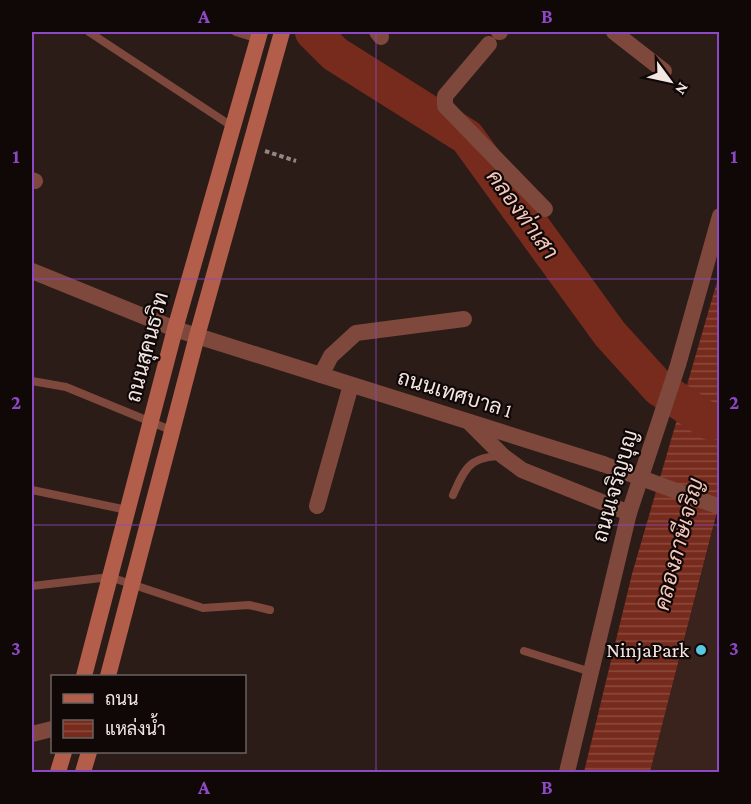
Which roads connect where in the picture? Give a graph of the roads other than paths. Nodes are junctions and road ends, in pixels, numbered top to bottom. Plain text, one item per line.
1 (89, 32) edge
2 (236, 32) edge
3 (282, 32) edge
4 (614, 32) edge
5 (259, 35) edge
6 (496, 36) edge
7 (664, 71) dead end
8 (231, 133) junction
9 (250, 146) junction
10 (545, 209) dead end
11 (720, 216) edge
12 (32, 271) edge
13 (464, 319) dead end
14 (175, 329) junction
15 (197, 336) junction
16 (321, 375) junction
17 (32, 381) edge
18 (351, 385) junction
19 (150, 422) junction
20 (469, 422) junction
21 (172, 431) junction
22 (503, 456) junction
23 (32, 490) edge
24 (453, 495) dead end
25 (317, 506) dead end
26 (720, 507) edge
27 (127, 510) junction
28 (629, 513) junction
29 (110, 577) junction
30 (133, 583) junction
31 (32, 586) edge
32 (270, 610) dead end
33 (524, 651) dead end
34 (591, 672) junction
35 (84, 675) edge
36 (108, 675) edge
37 (51, 729) edge
38 (32, 734) edge
39 (64, 753) edge
40 (89, 753) edge
41 (58, 772) edge
42 (83, 772) edge
43 (567, 772) edge

1 - 8 lane
2 - 5 lane
3 - 9 main road
4 - 7 street
5 - 8 main road, ถนนสุคนธวิท
6 - 10 street
8 - 9 street
8 - 14 main road, ถนนสุคนธวิท
9 - 15 main road
11 - 28 street, ถนนเจริญบุญ
12 - 14 street, ถนนเทศบาล 1
13 - 16 street
14 - 15 street, ถนนเทศบาล 1
14 - 19 main road, ถนนสุคนธวิท
15 - 16 street, ถนนเทศบาล 1
15 - 21 main road
16 - 18 street, ถนนเทศบาล 1
17 - 19 lane
18 - 20 street, ถนนเทศบาล 1
18 - 25 street
19 - 21 lane
19 - 27 main road, ถนนสุคนธวิท
20 - 22 street
20 - 26 street, ถนนเทศบาล 1, bridge
21 - 30 main road
22 - 24 lane
22 - 28 street
23 - 27 lane
27 - 29 main road, ถนนสุคนธวิท
28 - 34 street, ถนนเจริญบุญ
29 - 30 lane
29 - 31 lane
29 - 35 main road, ถนนสุคนธวิท
30 - 32 lane
30 - 36 main road
33 - 34 lane
34 - 43 street, ถนนเจริญบุญ
37 - 38 street
39 - 41 main road
40 - 42 main road

